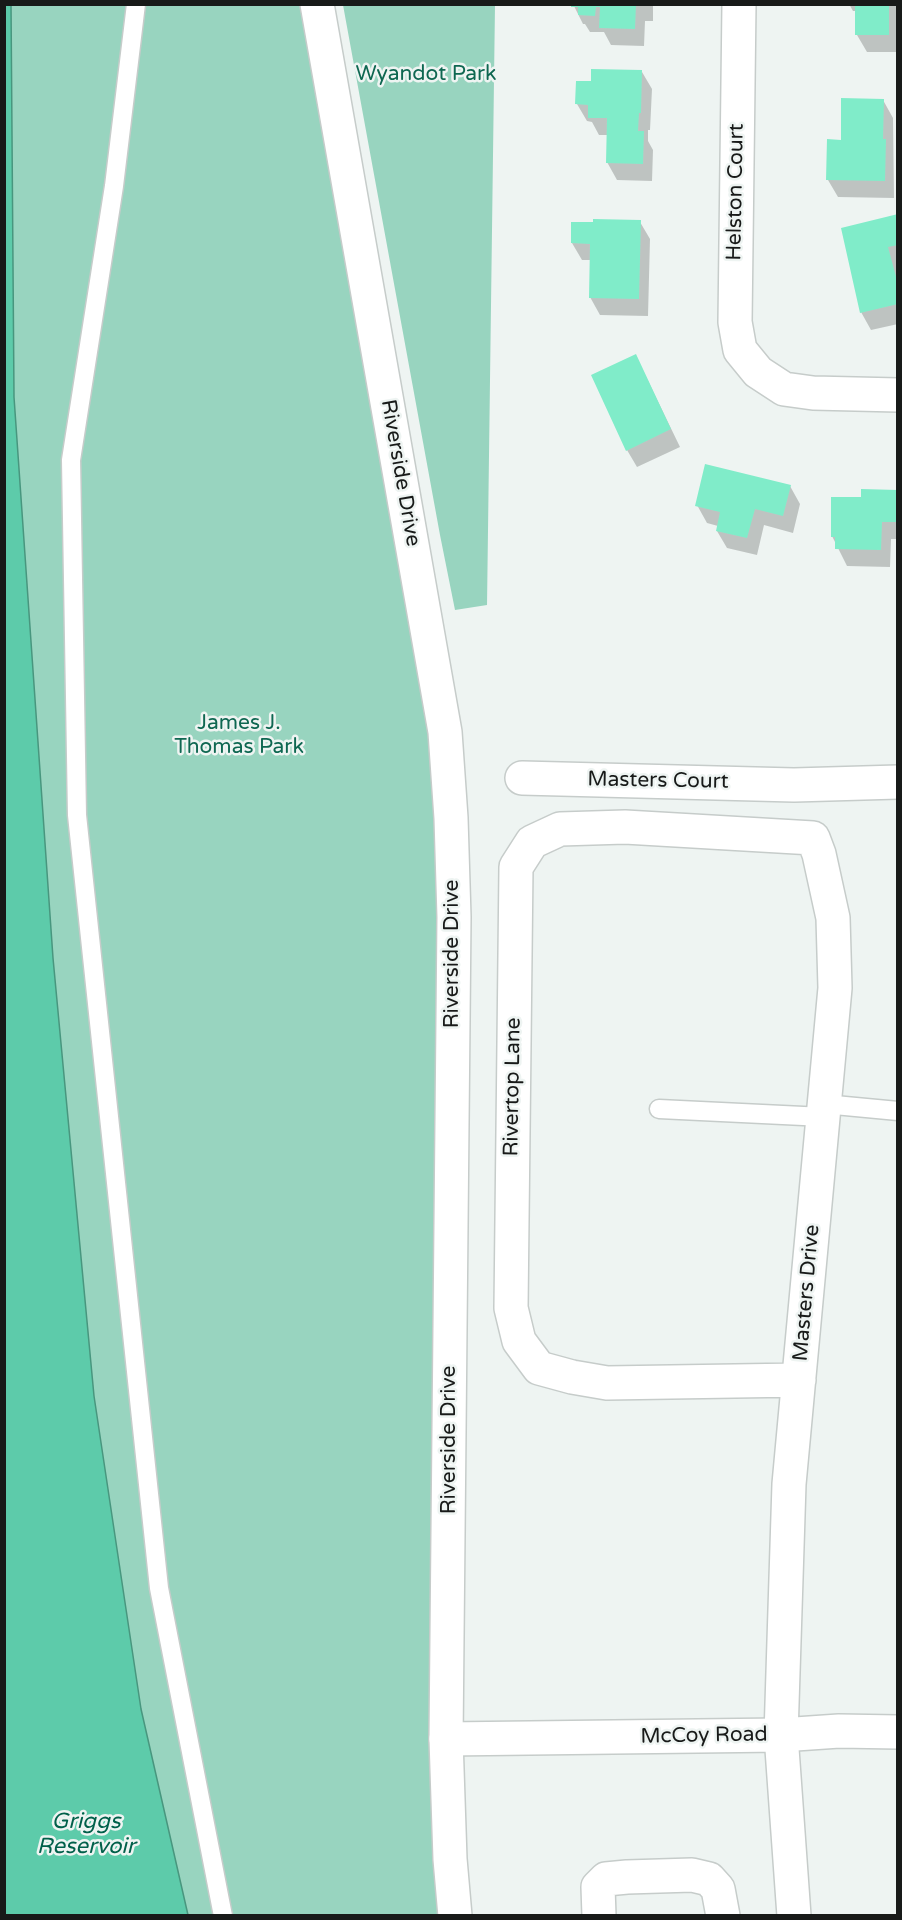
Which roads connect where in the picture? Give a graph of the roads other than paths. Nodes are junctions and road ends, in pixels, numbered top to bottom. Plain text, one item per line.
1 (136, 4) edge
2 (317, 4) edge
3 (739, 4) edge
4 (897, 395) edge
5 (522, 778) dead end
6 (897, 782) edge
7 (794, 785) junction
8 (816, 846) junction
9 (659, 1109) dead end
10 (824, 1111) junction
11 (897, 1111) edge
12 (799, 1380) junction
13 (897, 1732) edge
14 (781, 1735) junction
15 (446, 1739) junction
16 (223, 1916) edge
17 (454, 1916) edge
18 (599, 1916) edge
19 (723, 1916) edge
20 (794, 1916) edge

1 - 16 lane
2 - 15 street, Riverside Drive
3 - 4 street, Helston Court
5 - 7 street, Masters Court
6 - 7 street, Masters Court
7 - 8 street
8 - 10 street, Masters Drive
8 - 12 street, Rivertop Lane
9 - 10 lane
10 - 11 lane
10 - 12 street, Masters Drive
12 - 14 street, Masters Drive
13 - 14 street
14 - 15 street, McCoy Road
14 - 20 street, McCoy Road
15 - 17 street, Riverside Drive
18 - 19 street

